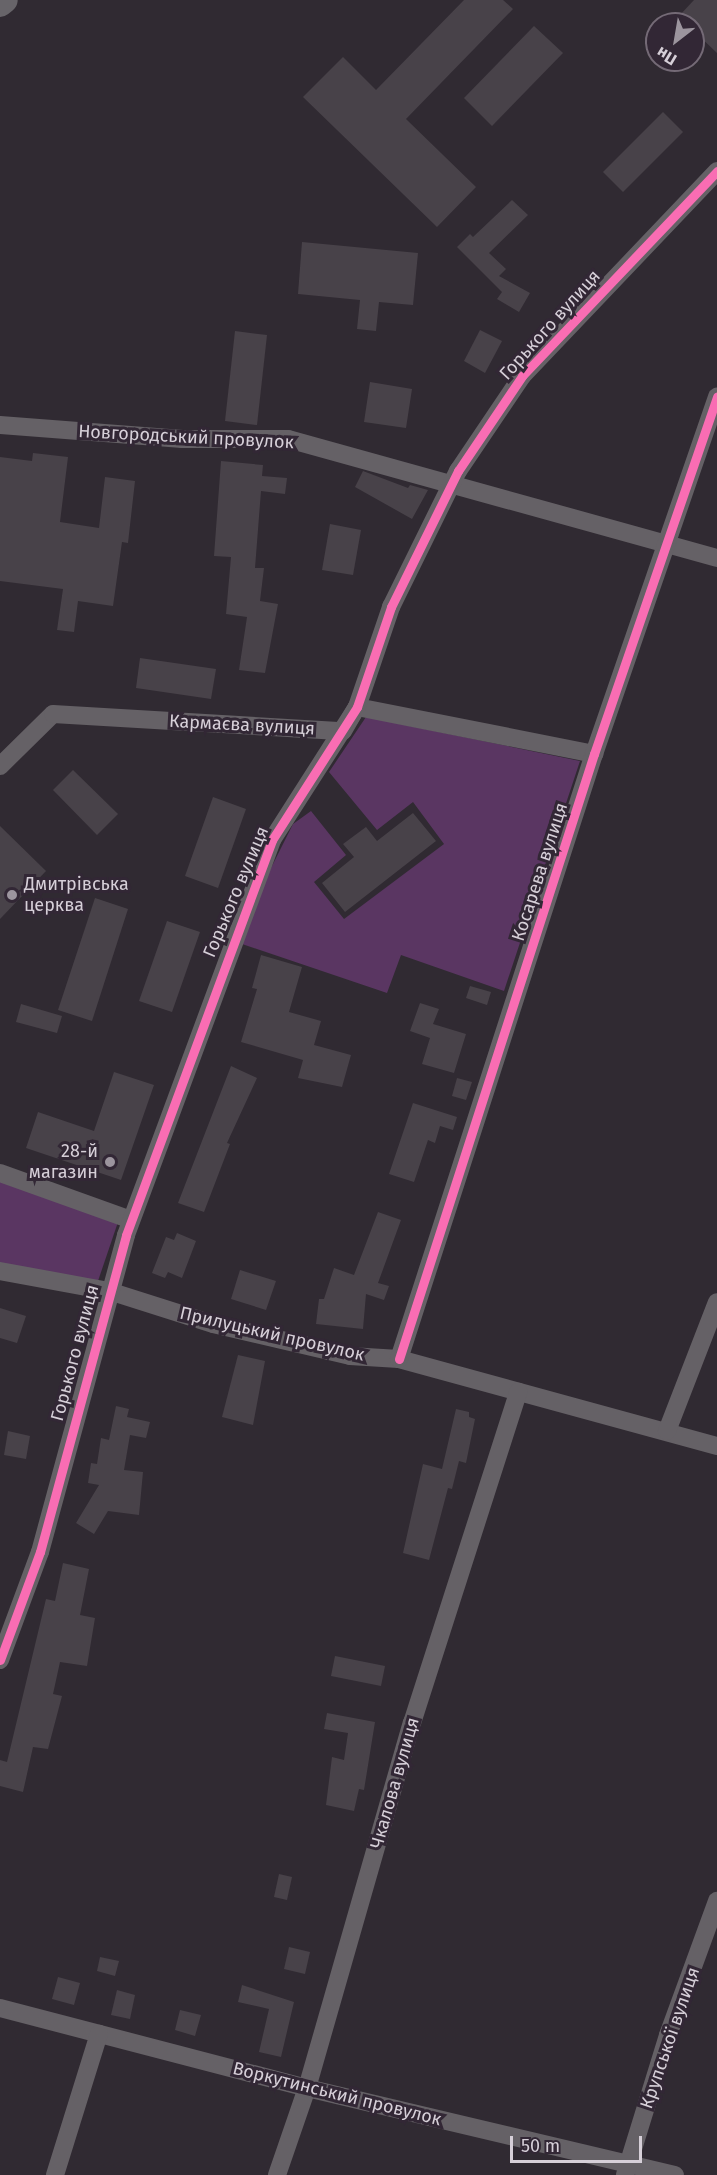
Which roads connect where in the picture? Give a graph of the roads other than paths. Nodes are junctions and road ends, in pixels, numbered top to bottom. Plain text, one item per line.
1 (5, 0) edge
2 (0, 4) edge
3 (717, 171) edge
4 (717, 397) edge
5 (0, 424) edge
6 (453, 483) junction
7 (664, 543) junction
8 (717, 558) edge
9 (357, 707) junction
10 (343, 730) junction
11 (594, 754) junction
12 (0, 766) edge
13 (0, 1173) edge
14 (131, 1220) junction
15 (0, 1271) edge
16 (109, 1291) junction
17 (717, 1302) edge
18 (399, 1359) junction
19 (518, 1392) junction
20 (667, 1431) junction
21 (717, 1446) edge
22 (0, 1660) edge
23 (717, 1901) edge
24 (0, 2008) edge
25 (99, 2034) junction
26 (307, 2088) junction
27 (627, 2170) edge
28 (55, 2175) edge
29 (277, 2175) edge
30 (675, 2175) edge

1 - 2 street
3 - 6 street, Горького вулиця
4 - 7 street, Косарева вулиця
5 - 6 street, Новгородський провулок
6 - 7 street, Новгородський провулок
6 - 9 street, Горького вулиця
7 - 8 street, Новгородський провулок
7 - 11 street, Косарева вулиця
9 - 10 street, Горького вулиця
9 - 11 street
10 - 12 street, Кармаєва вулиця
10 - 14 street, Горького вулиця
11 - 18 street, Косарева вулиця
13 - 14 street
14 - 16 street, Горького вулиця
15 - 16 street, Прилуцький провулок
16 - 18 street, Прилуцький провулок
16 - 22 street, Горького вулиця
17 - 20 street
18 - 19 street, Прилуцький провулок
19 - 20 street, Прилуцький провулок
19 - 26 street, Чкалова вулиця
20 - 21 street, Прилуцький провулок
23 - 27 street, Крупської вулиця
24 - 25 street, Воркутинський провулок
25 - 26 street, Воркутинський провулок
25 - 28 street
26 - 27 street, Воркутинський провулок
26 - 29 street, Чкалова вулиця
27 - 30 street, Воркутинський провулок

